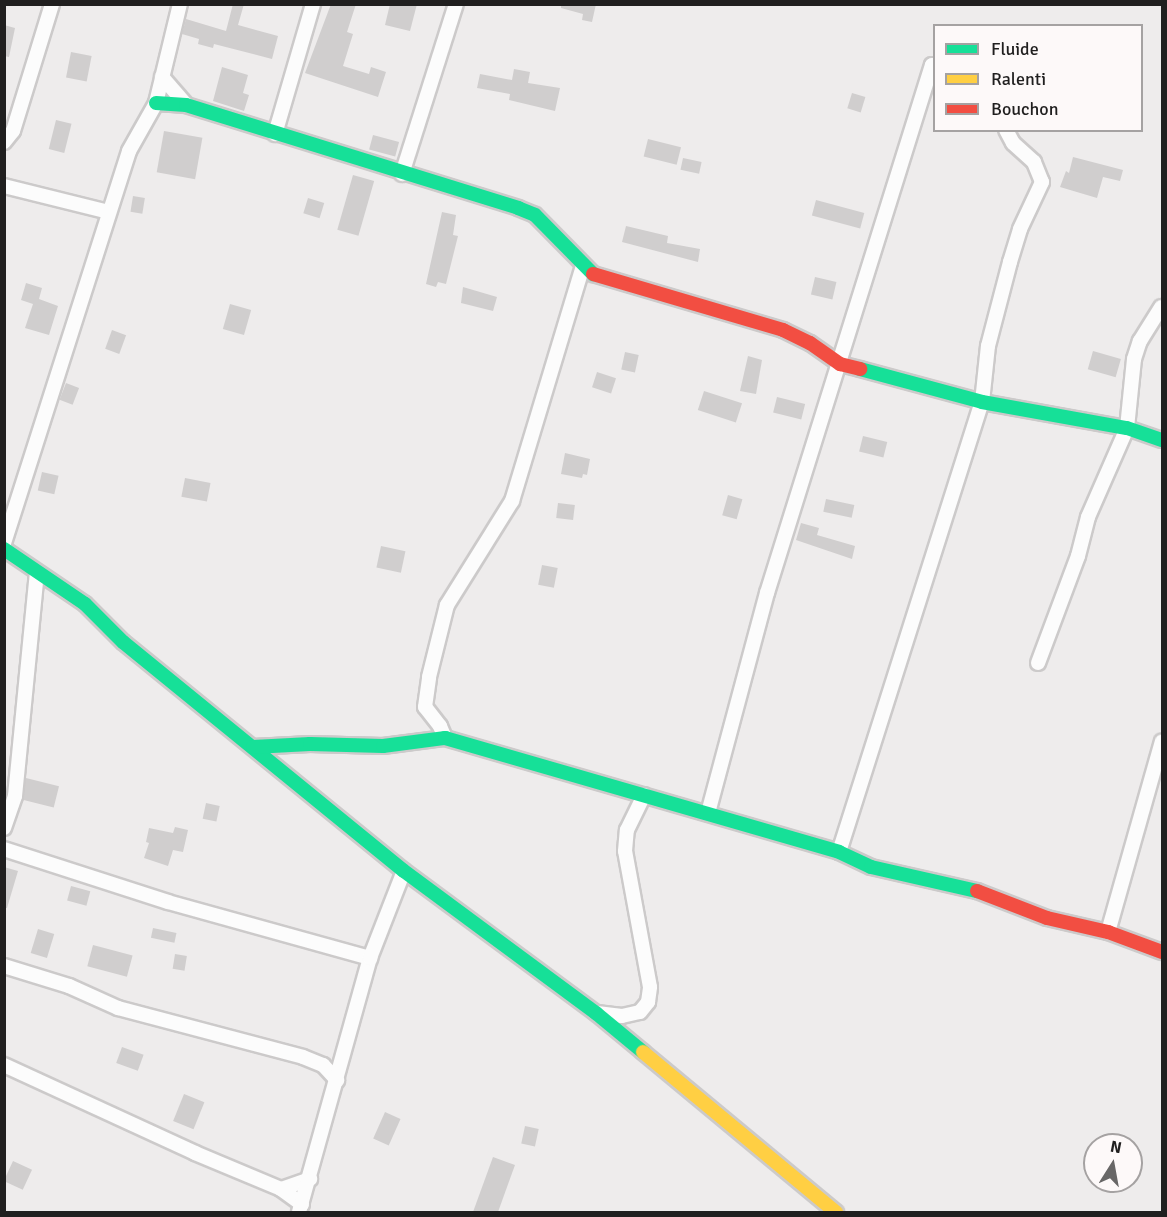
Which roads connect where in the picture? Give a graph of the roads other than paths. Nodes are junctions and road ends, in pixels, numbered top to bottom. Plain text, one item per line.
1 (52, 4) edge
2 (180, 4) edge
3 (313, 4) edge
4 (456, 4) edge
5 (933, 65) edge
6 (162, 77) junction
7 (156, 103) junction
8 (186, 105) junction
9 (1006, 132) edge
10 (275, 134) junction
11 (4, 142) edge
12 (402, 174) junction
13 (4, 186) edge
14 (109, 212) junction
15 (583, 266) junction
16 (1161, 307) dead end
17 (840, 364) junction
18 (982, 402) junction
19 (1126, 428) junction
20 (1162, 440) edge
21 (4, 543) edge
22 (4, 549) edge
23 (37, 573) junction
24 (1038, 663) dead end
25 (445, 738) junction
26 (1162, 741) edge
27 (253, 747) junction
28 (644, 795) junction
29 (708, 813) junction
30 (4, 828) edge
31 (4, 849) edge
32 (839, 852) junction
33 (404, 871) junction
34 (1108, 932) junction
35 (1162, 952) edge
36 (370, 958) junction
37 (4, 966) edge
38 (596, 1013) junction
39 (4, 1065) edge
40 (337, 1080) junction
41 (310, 1179) junction
42 (281, 1189) junction
43 (301, 1208) edge
44 (836, 1212) edge

1 - 11 street
2 - 6 street
3 - 10 street
4 - 12 street
5 - 17 street
6 - 7 street
6 - 8 street
7 - 8 street
7 - 14 street
8 - 10 street
9 - 18 street
10 - 12 street
12 - 15 street
13 - 14 street
14 - 21 street
15 - 17 street
15 - 25 street
16 - 19 street
17 - 18 street
17 - 29 street
18 - 19 street
18 - 32 street
19 - 20 street
19 - 24 street
22 - 23 street
23 - 27 street
23 - 30 street
25 - 27 street
25 - 28 street
26 - 34 street
27 - 33 street
28 - 29 street
28 - 38 street
29 - 32 street
31 - 36 street
32 - 34 street
33 - 36 street
33 - 38 street
34 - 35 street
36 - 40 street
37 - 40 street
38 - 44 street
39 - 42 street
40 - 41 street
41 - 42 street
41 - 43 street
42 - 43 street

